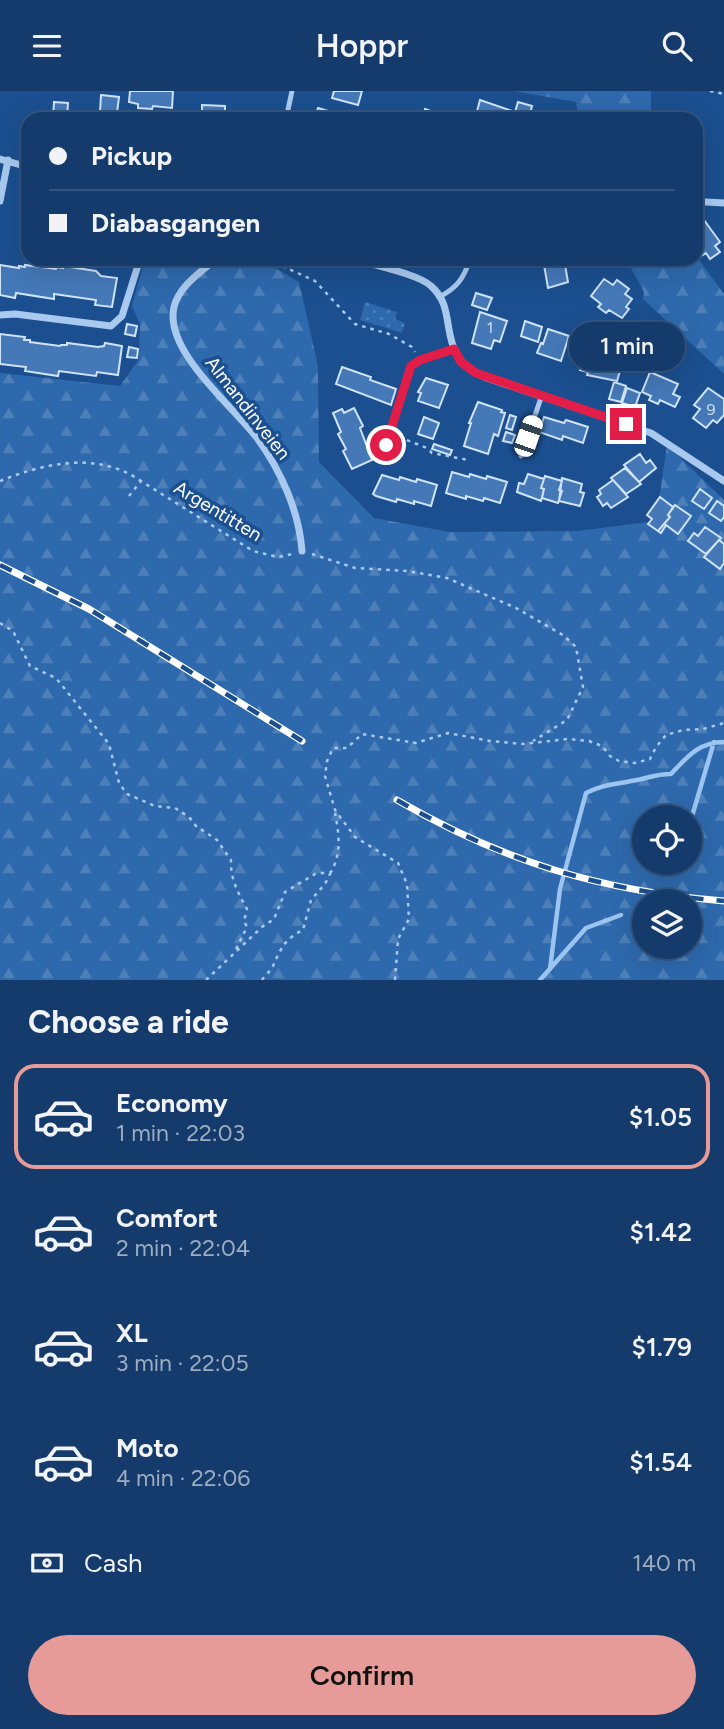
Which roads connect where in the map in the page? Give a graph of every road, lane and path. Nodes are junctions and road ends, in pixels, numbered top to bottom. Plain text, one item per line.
1 (292, 91) edge
2 (710, 91) edge
3 (724, 94) edge
4 (288, 112) edge
5 (4, 160) edge
6 (21, 165) edge
7 (0, 201) edge
8 (706, 202) dead end
9 (724, 203) edge
10 (137, 266) edge
11 (209, 266) edge
12 (282, 266) edge
13 (376, 266) edge
14 (468, 266) edge
15 (439, 297) junction
16 (0, 315) edge
17 (454, 349) junction
18 (420, 360) junction
19 (542, 395) junction
20 (390, 433) junction
21 (386, 445) dead end
22 (521, 456) dead end
23 (468, 460) dead end
24 (0, 481) edge
25 (141, 481) junction
26 (724, 481) edge
27 (129, 496) dead end
28 (302, 551) junction
29 (0, 623) edge
30 (724, 723) edge
31 (531, 742) junction
32 (335, 810) junction
33 (331, 872) junction
34 (234, 953) junction
35 (206, 980) edge
36 (262, 980) edge
37 (395, 980) edge

1 - 4 lane
2 - 3 path
5 - 6 street
5 - 7 street
8 - 9 street
10 - 16 street
11 - 28 street, Almandinveien
12 - 18 path
13 - 15 street
14 - 15 lane
15 - 17 street
17 - 18 lane
17 - 19 street
18 - 20 lane
19 - 22 lane
19 - 26 street
20 - 21 lane
20 - 23 path
24 - 25 path, Argentitten
25 - 27 path
25 - 28 path, Argentitten
28 - 31 path
29 - 34 path
30 - 31 path
31 - 32 path
32 - 33 path
32 - 37 path
33 - 34 path
33 - 36 path
34 - 35 path

